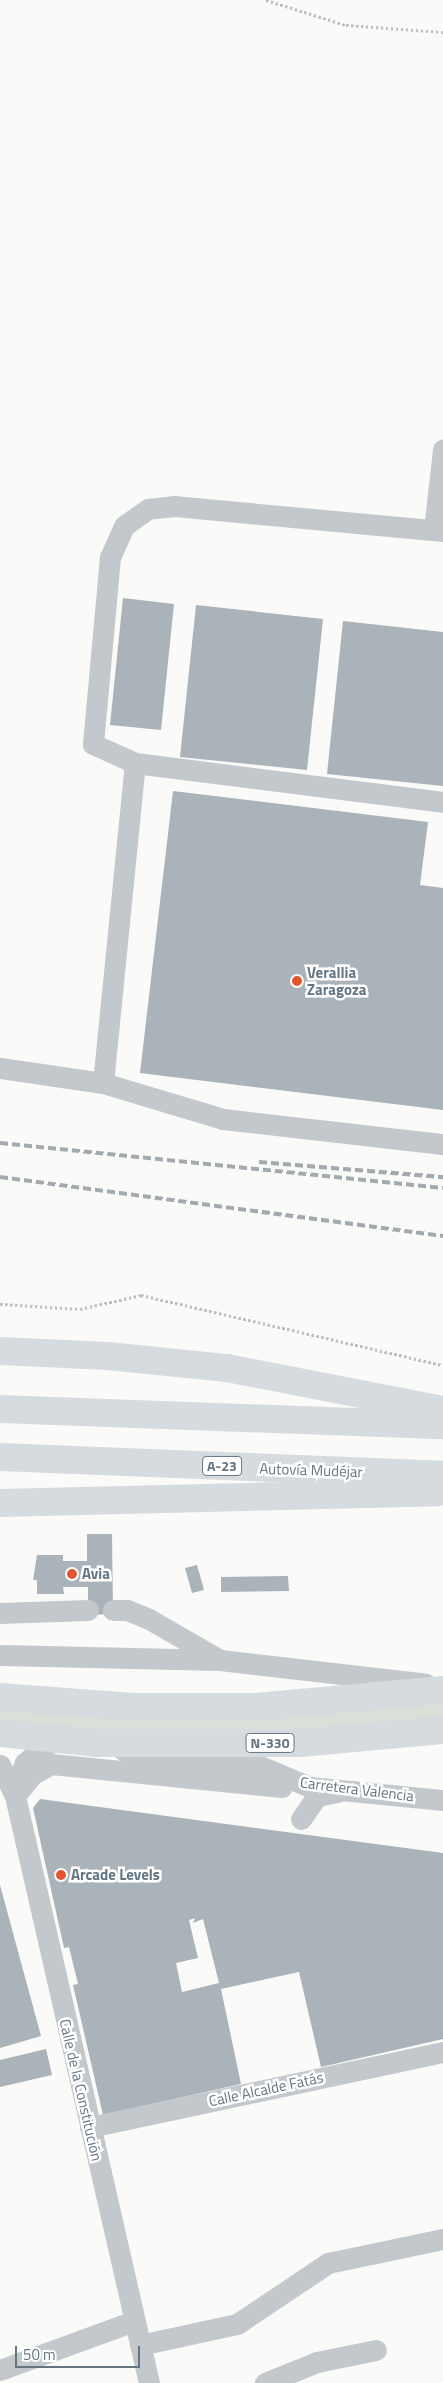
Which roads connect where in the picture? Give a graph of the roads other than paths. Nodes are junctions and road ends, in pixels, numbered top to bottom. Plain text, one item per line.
1 (443, 450) edge
2 (438, 530) edge
3 (135, 763) junction
4 (443, 802) edge
5 (4, 1069) edge
6 (103, 1083) junction
7 (443, 1144) edge
8 (0, 1351) edge
9 (0, 1409) edge
10 (443, 1410) edge
11 (443, 1425) edge
12 (0, 1457) edge
13 (443, 1475) edge
14 (443, 1492) edge
15 (0, 1503) edge
16 (88, 1610) dead end
17 (113, 1610) dead end
18 (0, 1613) edge
19 (0, 1655) edge
20 (220, 1660) junction
21 (443, 1688) edge
22 (0, 1697) edge
23 (443, 1730) edge
24 (0, 1733) edge
25 (63, 1739) junction
26 (96, 1743) junction
27 (0, 1765) edge
28 (293, 1786) junction
29 (353, 1788) junction
30 (7, 1795) edge
31 (443, 1800) edge
32 (443, 2052) edge
33 (90, 2127) junction
34 (443, 2239) edge
35 (134, 2321) junction
36 (140, 2345) junction
37 (376, 2350) dead end
38 (0, 2370) edge
39 (149, 2383) edge
40 (265, 2383) edge

1 - 2 street
2 - 3 street
3 - 4 street
3 - 6 street
5 - 6 street
6 - 7 street
8 - 10 highway
9 - 11 highway
12 - 13 highway, Autovía Mudéjar / A-23
14 - 15 highway
16 - 18 street
17 - 20 street
19 - 20 street
20 - 21 street
21 - 22 highway
23 - 26 highway, N-330
24 - 25 highway, N-330
25 - 26 highway, N-330
25 - 30 street, Calle de la Constitución
26 - 28 street, Carretera Valencia
27 - 30 street, Calle de la Constitución
28 - 29 street, Carretera Valencia
28 - 29 street
28 - 30 street
29 - 31 street, Carretera Valencia
30 - 33 street, Calle de la Constitución
32 - 33 street, Calle Alcalde Fatás
33 - 35 street, Calle de la Constitución
34 - 36 street
35 - 36 street, Calle de la Constitución
35 - 38 street
36 - 39 street, Calle de la Constitución
37 - 40 street

